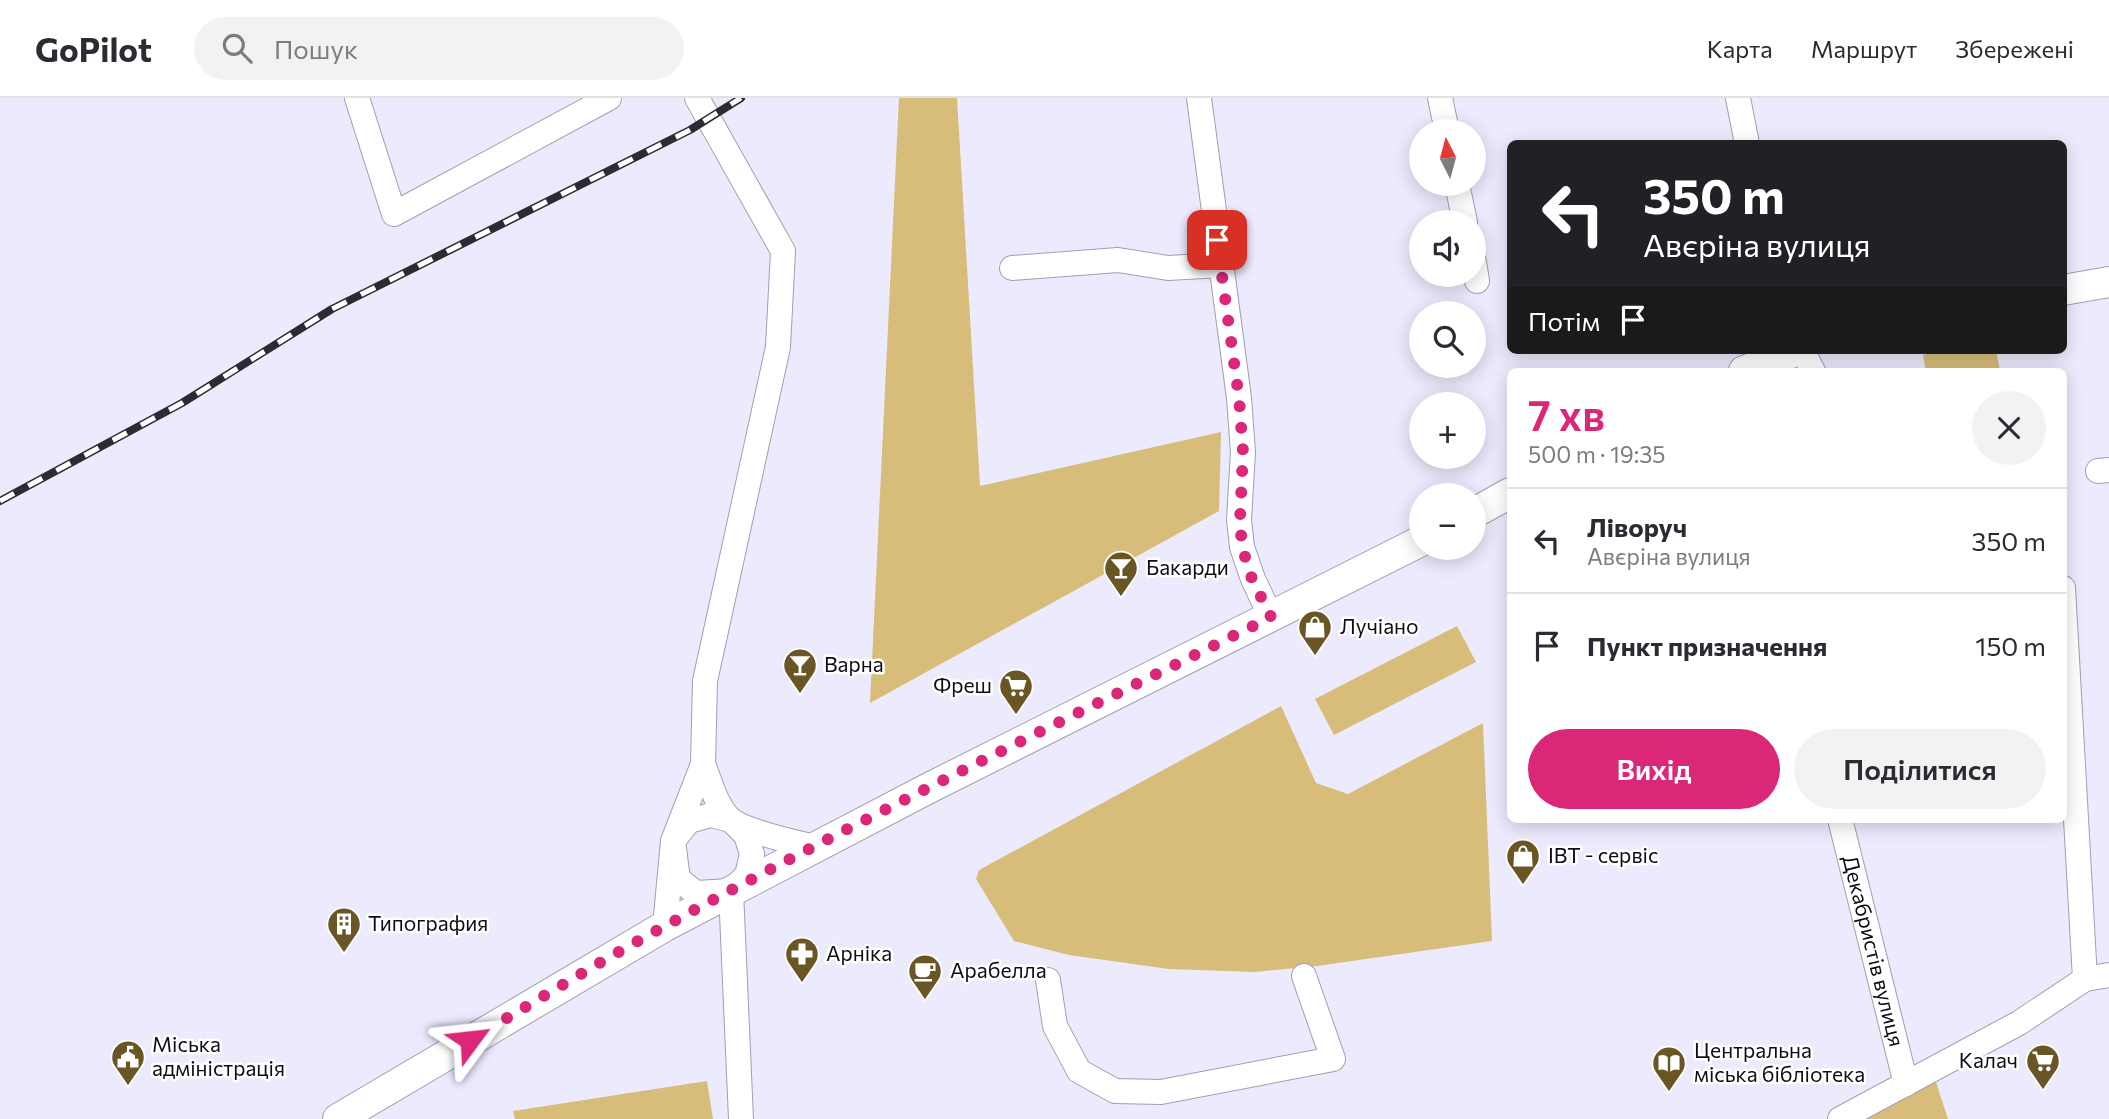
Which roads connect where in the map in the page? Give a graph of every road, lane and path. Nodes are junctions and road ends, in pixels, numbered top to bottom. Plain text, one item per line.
1 (357, 98) edge
2 (609, 98) edge
3 (697, 98) edge
4 (1199, 98) edge
5 (1440, 98) edge
6 (1738, 98) edge
7 (1444, 119) edge
8 (1746, 140) edge
9 (1221, 265) junction
10 (1012, 268) dead end
11 (2109, 282) edge
12 (2067, 289) edge
13 (1789, 354) edge
14 (1752, 368) edge
15 (1507, 495) edge
16 (1486, 506) edge
17 (1409, 547) edge
18 (1271, 617) junction
19 (2067, 634) edge
20 (703, 764) junction
21 (731, 820) junction
22 (1841, 823) edge
23 (673, 841) junction
24 (816, 847) junction
25 (731, 891) junction
26 (664, 926) junction
27 (1304, 976) dead end
28 (2097, 977) edge
29 (1048, 980) dead end
30 (1906, 1084) junction
31 (338, 1119) edge
32 (741, 1119) edge
33 (1840, 1119) edge

1 - 2 street
3 - 20 street
4 - 9 street
5 - 7 street
6 - 8 street
9 - 10 street
9 - 18 street
11 - 12 main road
13 - 14 main road
15 - 16 main road
17 - 18 main road
18 - 24 main road
19 - 28 street
20 - 21 street
20 - 23 street
21 - 23 street
21 - 24 street
21 - 25 street
22 - 30 street, Декабристів вулиця
23 - 25 street
23 - 26 street
24 - 25 main road
25 - 26 main road
25 - 32 street
26 - 31 main road
27 - 29 street
28 - 30 street
30 - 33 street

